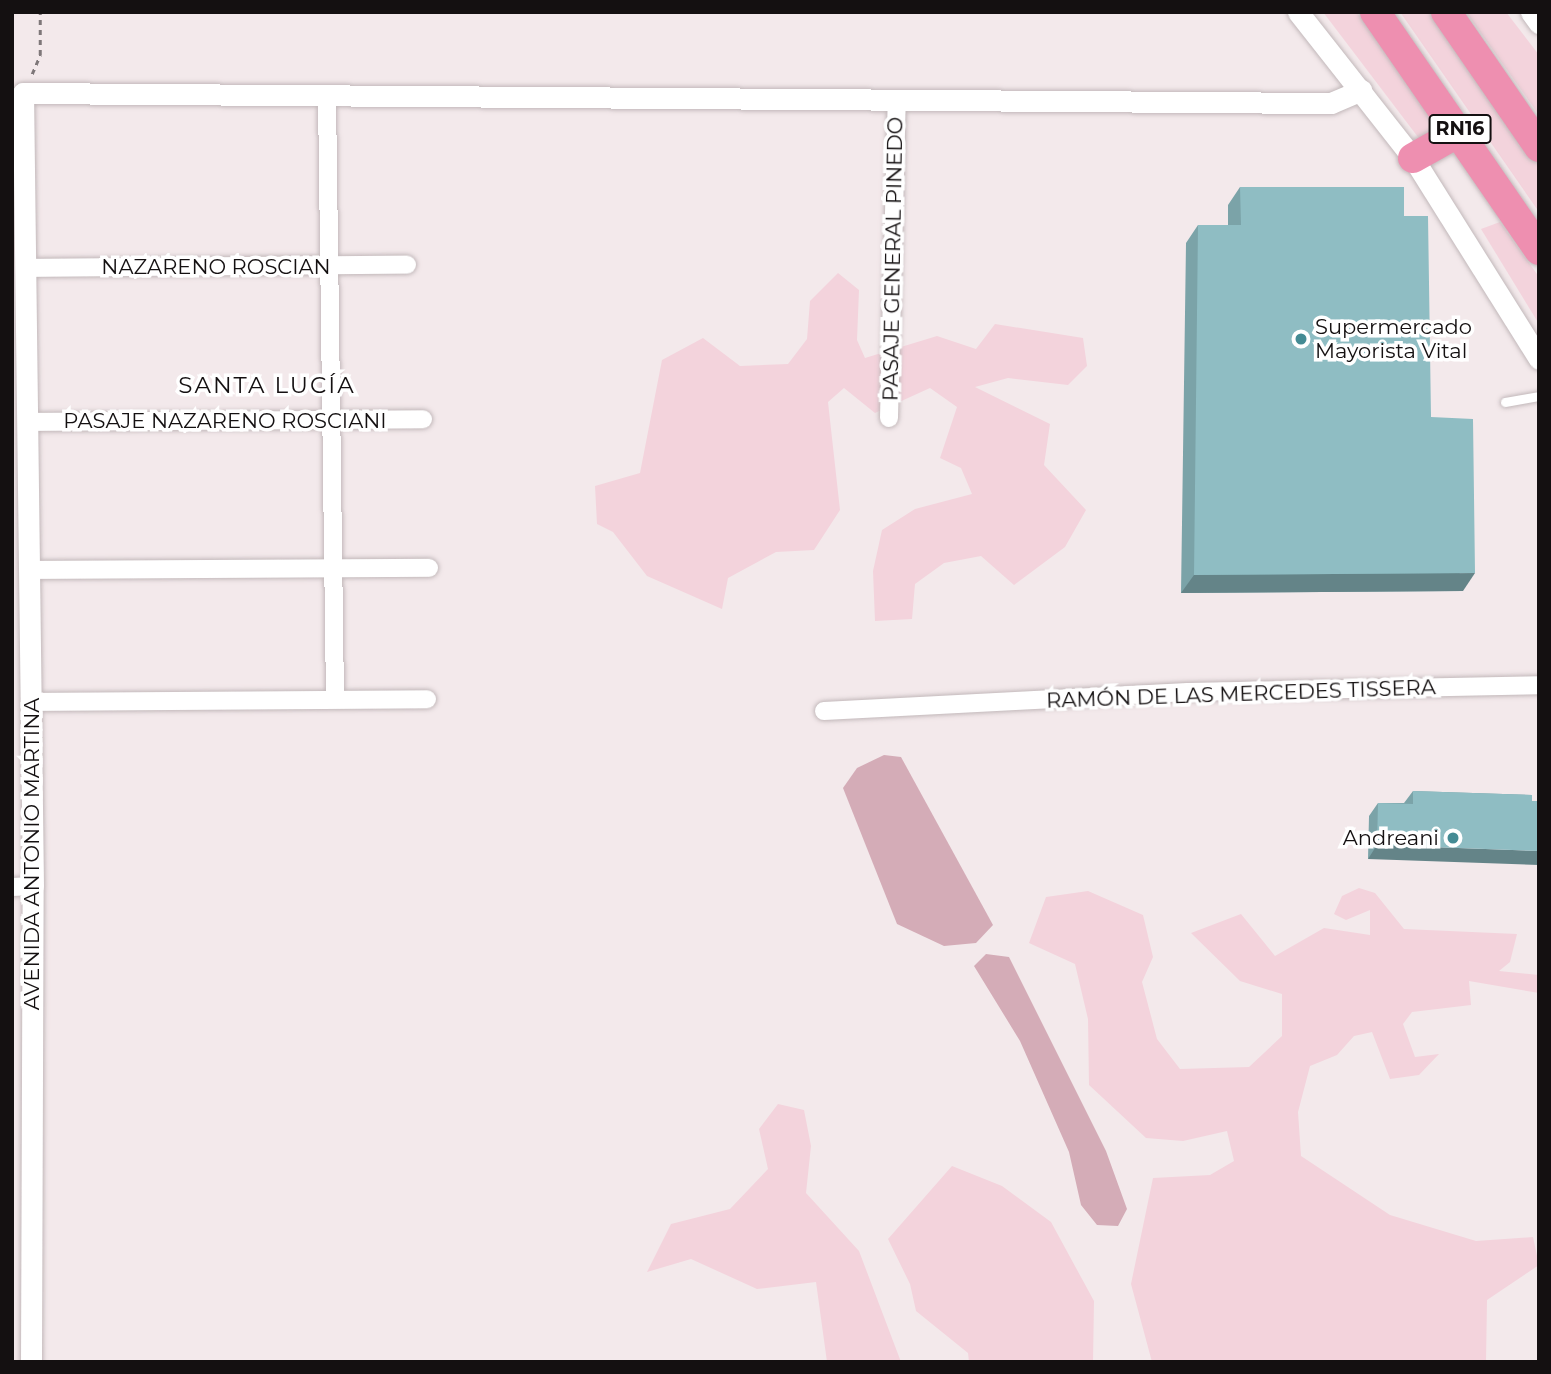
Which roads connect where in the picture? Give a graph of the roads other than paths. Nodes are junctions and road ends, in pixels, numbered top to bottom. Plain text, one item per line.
1 (1298, 12) edge
2 (1375, 12) edge
3 (1446, 12) edge
4 (1531, 12) edge
5 (1539, 23) edge
6 (1361, 90) junction
7 (327, 96) junction
8 (897, 100) junction
9 (1461, 131) junction
10 (1539, 147) edge
11 (1413, 158) junction
12 (1539, 250) edge
13 (407, 265) dead end
14 (329, 266) junction
15 (26, 268) junction
16 (1539, 359) edge
17 (1539, 396) edge
18 (1505, 402) dead end
19 (889, 418) dead end
20 (423, 419) dead end
21 (331, 420) junction
22 (20, 422) edge
23 (333, 568) junction
24 (429, 568) dead end
25 (29, 570) junction
26 (1539, 685) edge
27 (335, 699) junction
28 (427, 699) dead end
29 (31, 702) junction
30 (824, 710) dead end
31 (23, 886) edge
32 (30, 1362) edge

1 - 6 street
2 - 9 highway, RN16
3 - 10 highway, RN16
4 - 5 street
6 - 8 street
6 - 11 street
7 - 8 street
7 - 14 street
7 - 15 street, AVENIDA ANTONIO MARTINA
8 - 19 street, PASAJE GENERAL PINEDO
9 - 11 highway
9 - 12 highway, RN16
11 - 16 street
13 - 14 street, NAZARENO ROSCIAN
14 - 15 street, NAZARENO ROSCIAN
14 - 21 street
15 - 22 street, AVENIDA ANTONIO MARTINA
17 - 18 lane
20 - 21 street, PASAJE NAZARENO ROSCIANI
21 - 22 street, PASAJE NAZARENO ROSCIANI
21 - 23 street
22 - 25 street, AVENIDA ANTONIO MARTINA
23 - 24 street
23 - 25 street
23 - 27 street
25 - 29 street, AVENIDA ANTONIO MARTINA
26 - 30 street, RAMÓN DE LAS MERCEDES TISSERA
27 - 28 street
27 - 29 street
29 - 31 street, AVENIDA ANTONIO MARTINA
31 - 32 street, AVENIDA ANTONIO MARTINA

